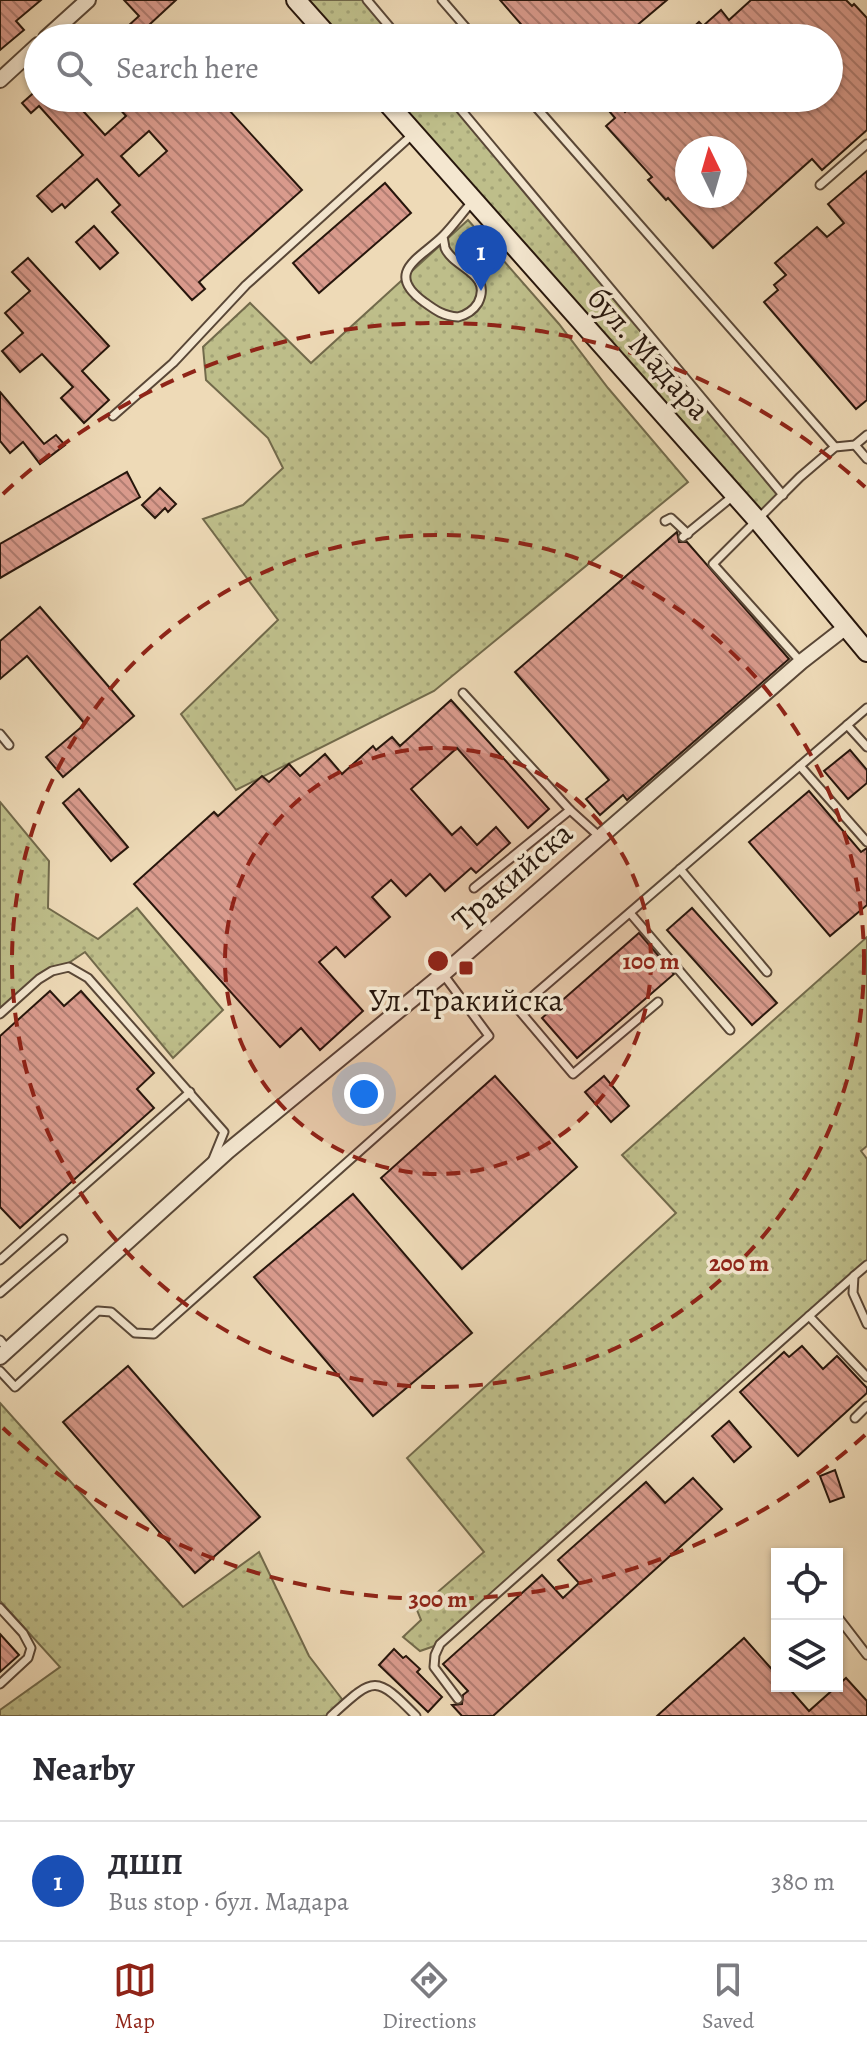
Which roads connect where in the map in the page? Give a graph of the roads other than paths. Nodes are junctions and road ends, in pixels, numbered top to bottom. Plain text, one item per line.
1 (88, 0) edge
2 (296, 0) edge
3 (367, 0) edge
4 (442, 0) edge
5 (61, 24) edge
6 (317, 24) edge
7 (387, 24) edge
8 (463, 24) edge
9 (24, 58) edge
10 (0, 80) edge
11 (395, 112) edge
12 (463, 112) edge
13 (540, 112) edge
14 (414, 133) junction
15 (867, 144) edge
16 (820, 185) dead end
17 (473, 200) junction
18 (443, 236) junction
19 (113, 416) dead end
20 (867, 435) edge
21 (855, 445) junction
22 (835, 447) junction
23 (867, 459) edge
24 (735, 495) junction
25 (783, 495) junction
26 (757, 520) junction
27 (665, 521) dead end
28 (846, 627) junction
29 (867, 652) edge
30 (801, 662) junction
31 (463, 693) dead end
32 (867, 708) edge
33 (847, 725) junction
34 (0, 734) edge
35 (9, 745) dead end
36 (867, 747) edge
37 (800, 766) junction
38 (570, 810) junction
39 (600, 837) junction
40 (867, 842) edge
41 (680, 869) junction
42 (474, 888) dead end
43 (630, 913) junction
44 (767, 972) dead end
45 (443, 974) junction
46 (658, 1002) dead end
47 (0, 1014) edge
48 (730, 1030) dead end
49 (190, 1092) junction
50 (204, 1173) junction
51 (63, 1239) dead end
52 (0, 1260) edge
53 (867, 1265) edge
54 (854, 1276) junction
55 (0, 1293) edge
56 (809, 1316) junction
57 (867, 1324) edge
58 (3, 1349) edge
59 (0, 1371) edge
60 (867, 1377) edge
61 (867, 1406) edge
62 (855, 1418) dead end
63 (0, 1608) edge
64 (840, 1620) edge
65 (867, 1655) edge
66 (0, 1684) edge
67 (458, 1699) dead end
68 (331, 1716) edge
69 (416, 1716) edge

1 - 5 street
2 - 6 main road
3 - 7 lane
4 - 8 lane
9 - 10 street
11 - 14 main road, бул. Мадара
12 - 25 lane
13 - 22 lane
14 - 17 main road, бул. Мадара
14 - 19 lane
15 - 16 lane
17 - 18 lane
17 - 24 main road, бул. Мадара
18 - 18 lane
20 - 21 lane
21 - 22 lane
21 - 23 lane
22 - 25 lane
24 - 26 main road, бул. Мадара
24 - 27 lane
25 - 26 lane
26 - 28 main road, бул. Мадара
26 - 30 lane
28 - 29 main road, бул. Мадара
28 - 30 street, Тракийска
30 - 39 street, Тракийска
31 - 38 lane
32 - 33 lane
33 - 36 lane
33 - 37 lane
34 - 35 lane
37 - 40 lane
37 - 41 lane
38 - 39 lane
38 - 42 lane
39 - 45 street, Тракийска
41 - 43 lane
41 - 44 lane
43 - 46 lane
43 - 48 lane
45 - 50 street, Тракийска
45 - 59 lane
47 - 49 lane
49 - 50 lane
49 - 52 lane
50 - 58 street, Тракийска
51 - 55 lane
53 - 54 lane
54 - 56 lane
54 - 57 lane
56 - 60 lane
56 - 67 lane
61 - 62 lane
63 - 66 lane
64 - 65 lane
68 - 69 lane

